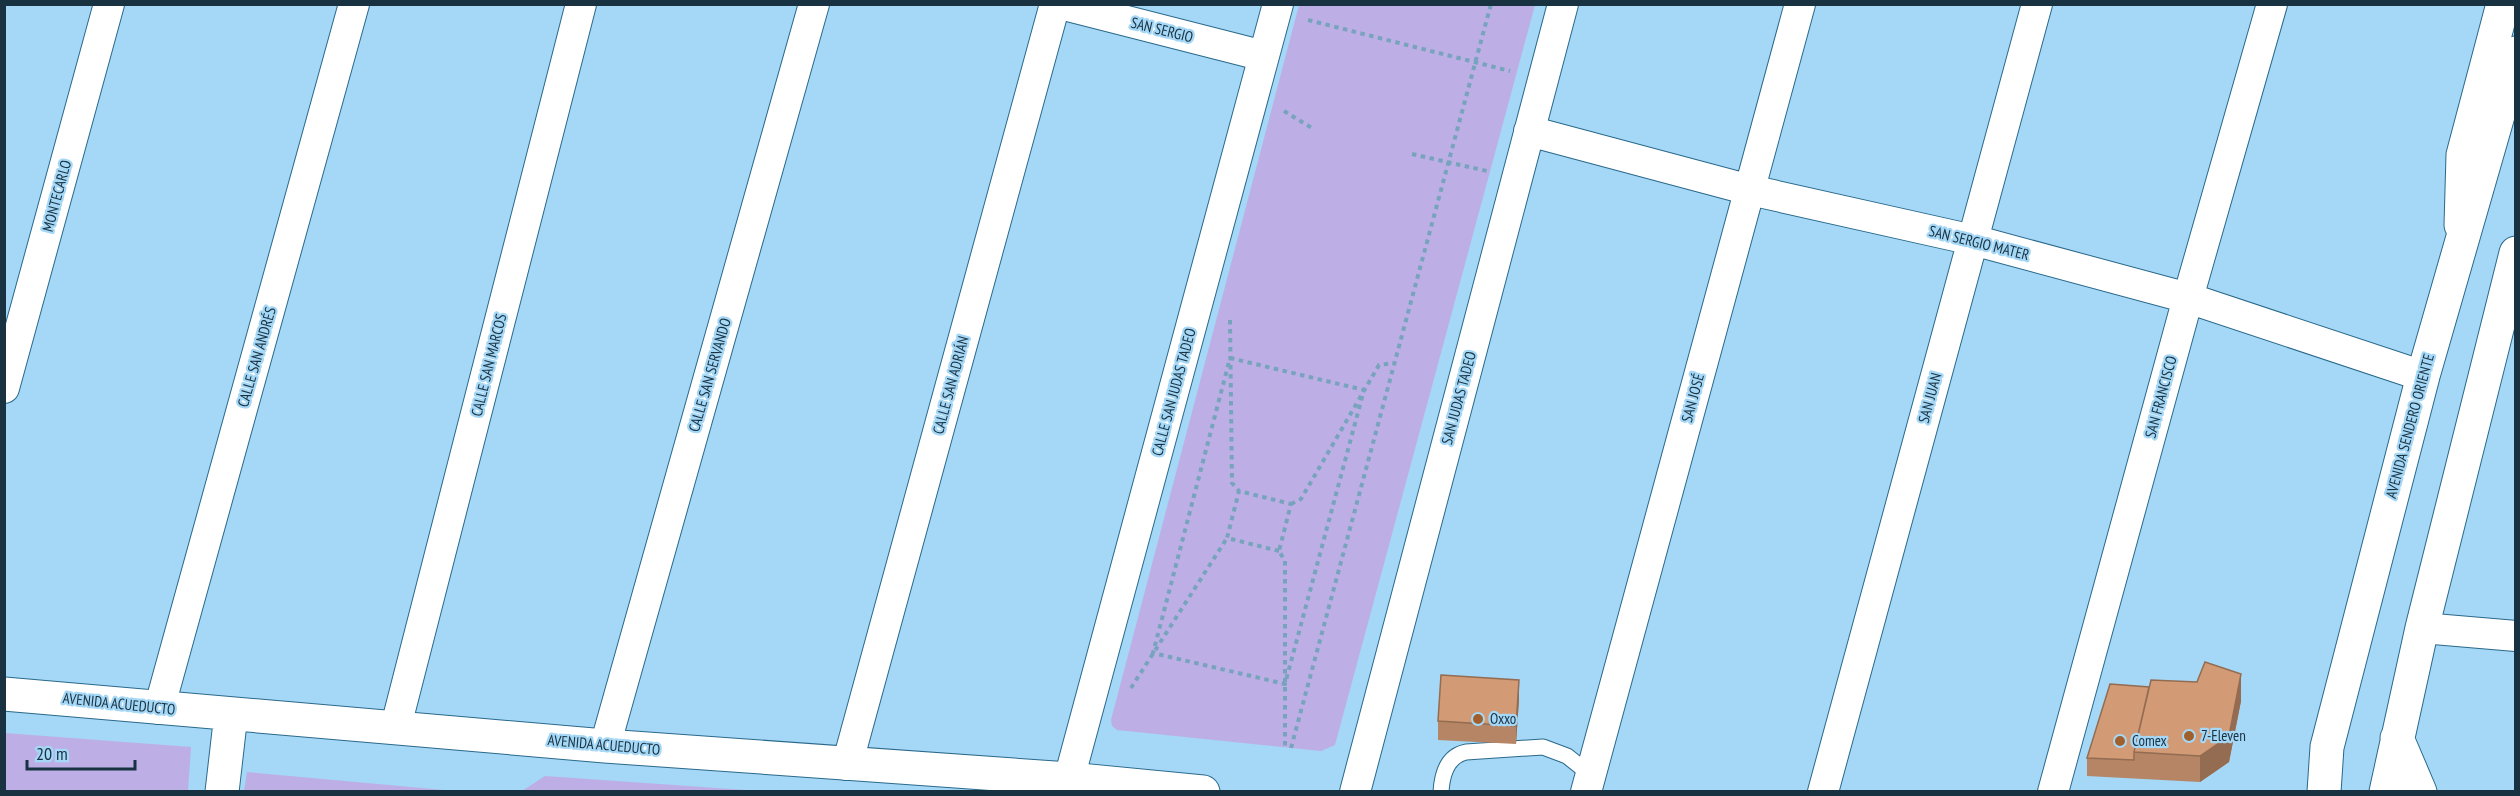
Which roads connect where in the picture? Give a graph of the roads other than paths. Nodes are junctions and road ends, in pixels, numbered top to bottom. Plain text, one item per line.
1 (109, 4) edge
2 (354, 4) edge
3 (581, 4) edge
4 (814, 4) edge
5 (1055, 4) edge
6 (1060, 4) edge
7 (1278, 4) edge
8 (1563, 4) edge
9 (1800, 4) edge
10 (2037, 4) edge
11 (2272, 4) edge
12 (2503, 4) edge
13 (2516, 53) edge
14 (1264, 56) junction
15 (1529, 131) junction
16 (1750, 190) junction
17 (1973, 240) junction
18 (2461, 240) junction
19 (2516, 253) edge
20 (2510, 292) edge
21 (2188, 298) junction
22 (2423, 376) junction
23 (4, 388) edge
24 (2422, 628) junction
25 (2516, 636) edge
26 (4, 694) edge
27 (159, 708) junction
28 (231, 714) junction
29 (396, 726) junction
30 (2397, 738) junction
31 (605, 746) junction
32 (2327, 747) junction
33 (847, 765) junction
34 (1069, 779) junction
35 (905, 780) edge
36 (1588, 783) edge
37 (222, 792) edge
38 (1203, 792) edge
39 (1354, 792) edge
40 (1442, 792) edge
41 (1823, 792) edge
42 (2053, 792) edge
43 (2305, 792) edge
44 (2324, 792) edge
45 (2386, 792) edge
46 (2420, 792) edge

1 - 23 street, MONTECARLO
2 - 27 street, CALLE SAN ANDRÉS
3 - 29 street, CALLE SAN MARCOS
4 - 31 street, CALLE SAN SERVANDO
5 - 33 street, CALLE SAN ADRIÁN
6 - 14 street, SAN SERGIO
7 - 14 street, CALLE SAN JUDAS TADEO
8 - 15 street, SAN JUDAS TADEO
9 - 16 street, SAN JOSÉ
10 - 17 street, SAN JUAN
11 - 21 street, SAN FRANCISCO
12 - 18 main road
13 - 18 main road, AVENIDA SENDERO ORIENTE
14 - 34 street, CALLE SAN JUDAS TADEO
15 - 16 street, SAN SERGIO MATER
15 - 39 street, SAN JUDAS TADEO
16 - 17 street, SAN SERGIO MATER
16 - 36 street, SAN JOSÉ
17 - 21 street, SAN SERGIO MATER
17 - 41 street, SAN JUAN
18 - 22 main road, AVENIDA SENDERO ORIENTE
19 - 20 main road
20 - 24 main road
21 - 22 street, SAN SERGIO MATER
21 - 42 street, SAN FRANCISCO
22 - 32 main road, AVENIDA SENDERO ORIENTE
24 - 25 street
24 - 30 main road
26 - 27 main road, AVENIDA ACUEDUCTO
27 - 28 main road, AVENIDA ACUEDUCTO
28 - 29 main road, AVENIDA ACUEDUCTO
28 - 37 main road
29 - 31 main road, AVENIDA ACUEDUCTO
30 - 45 main road
30 - 46 main road
31 - 33 main road, AVENIDA ACUEDUCTO
32 - 43 main road
32 - 44 main road
33 - 35 main road, AVENIDA ACUEDUCTO
34 - 35 main road, AVENIDA ACUEDUCTO
34 - 38 main road, AVENIDA ACUEDUCTO
36 - 40 lane

